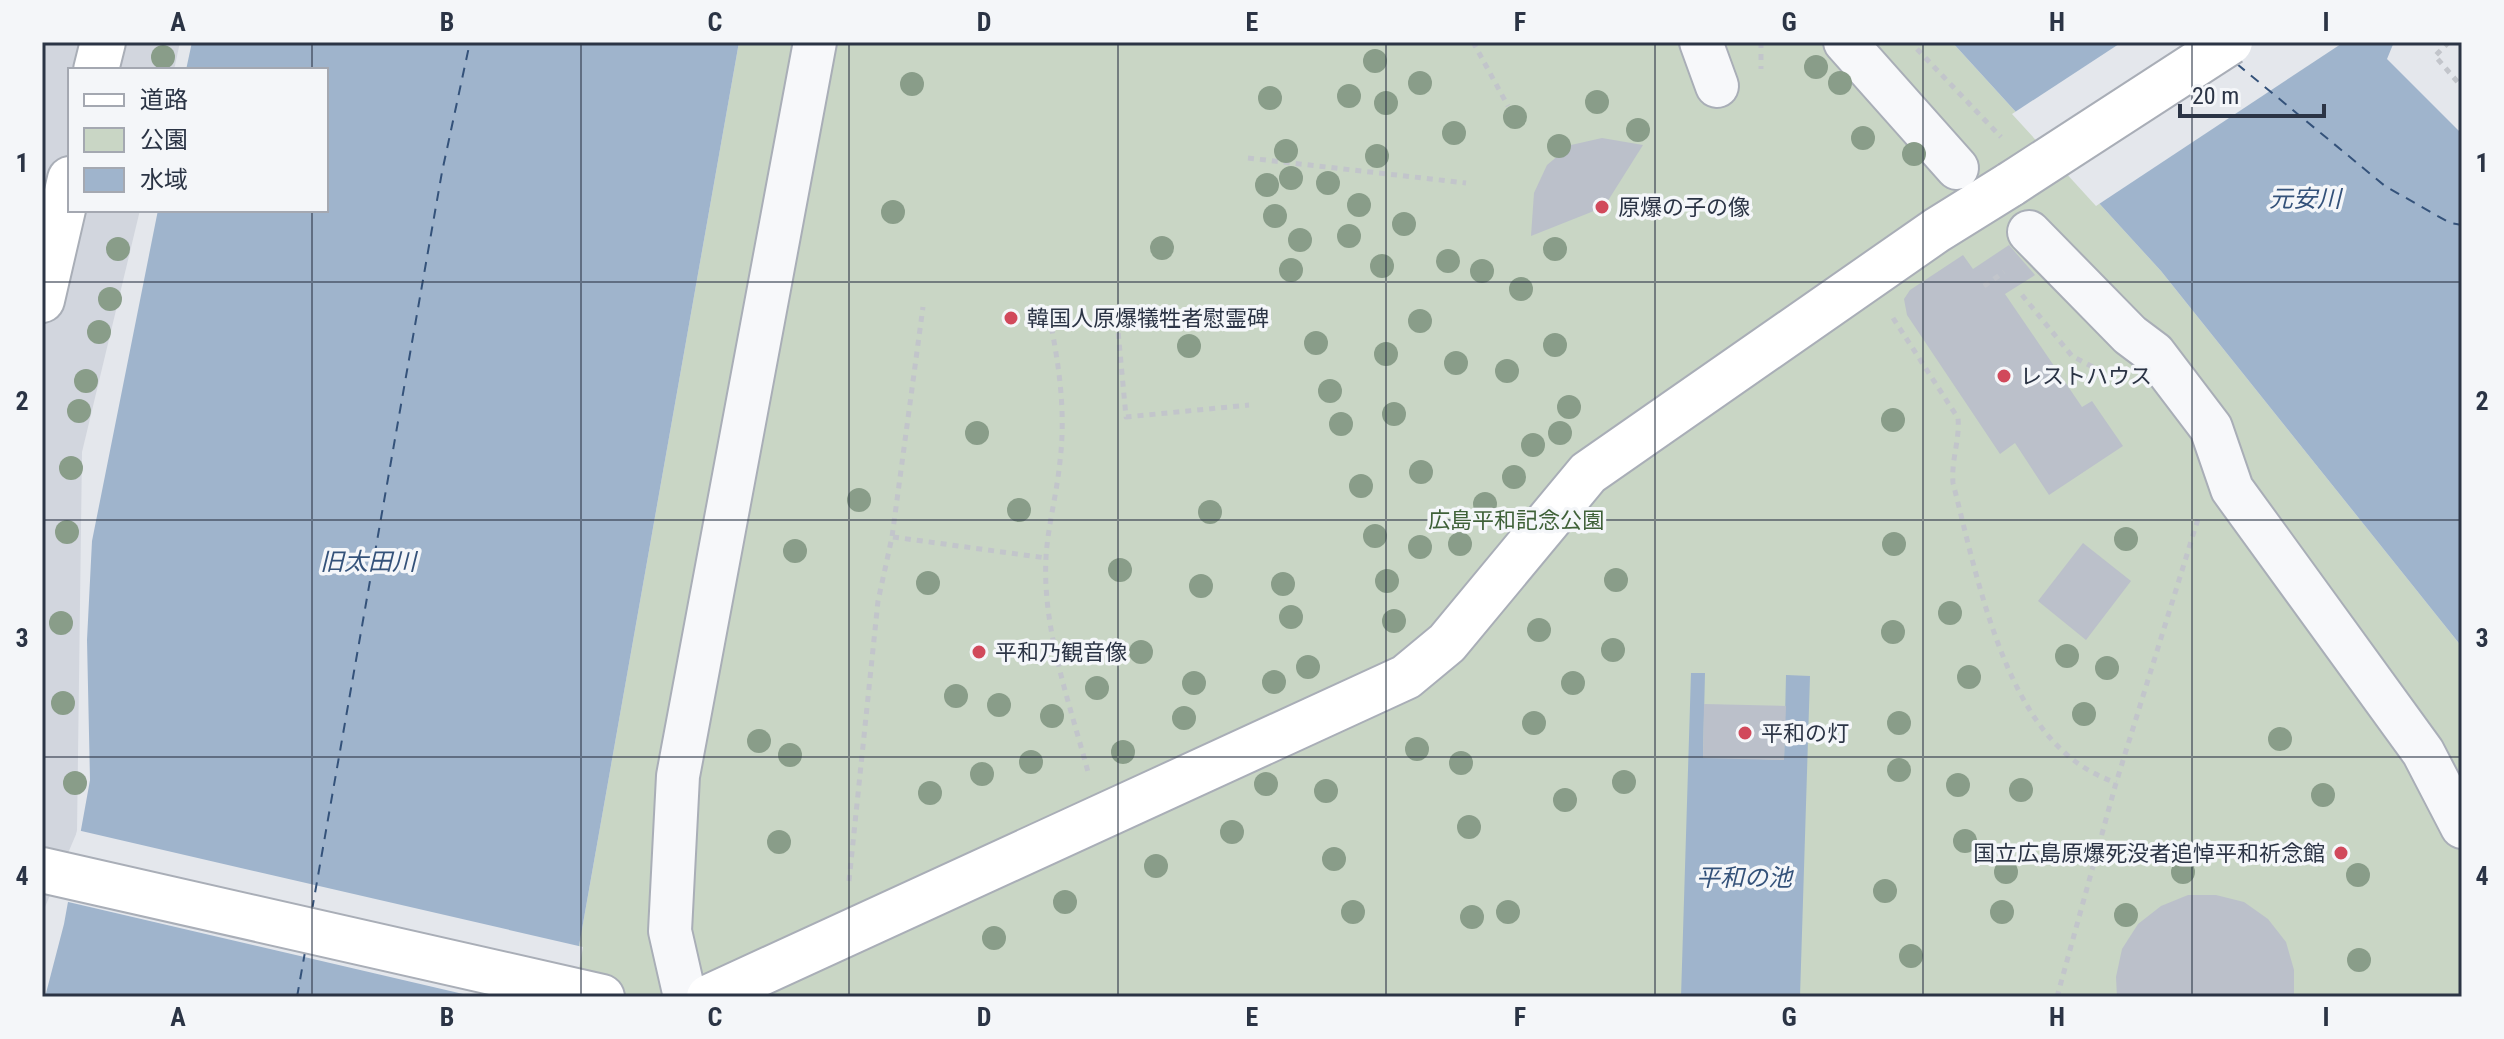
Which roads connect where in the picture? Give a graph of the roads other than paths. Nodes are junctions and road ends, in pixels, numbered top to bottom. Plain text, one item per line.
1 (103, 42) edge
2 (815, 42) edge
3 (1701, 42) edge
4 (1845, 42) edge
5 (2230, 42) edge
6 (96, 68) edge
7 (1717, 86) dead end
8 (1957, 168) dead end
9 (42, 175) edge
10 (68, 180) edge
11 (68, 189) edge
12 (2029, 232) dead end
13 (42, 300) edge
14 (2462, 827) edge
15 (52, 872) edge
16 (592, 996) edge
17 (685, 997) edge
18 (709, 997) edge

1 - 6 street
2 - 17 street
3 - 7 street
4 - 8 street
5 - 18 street, bridge
9 - 10 street
11 - 13 street
12 - 14 street
15 - 16 street

